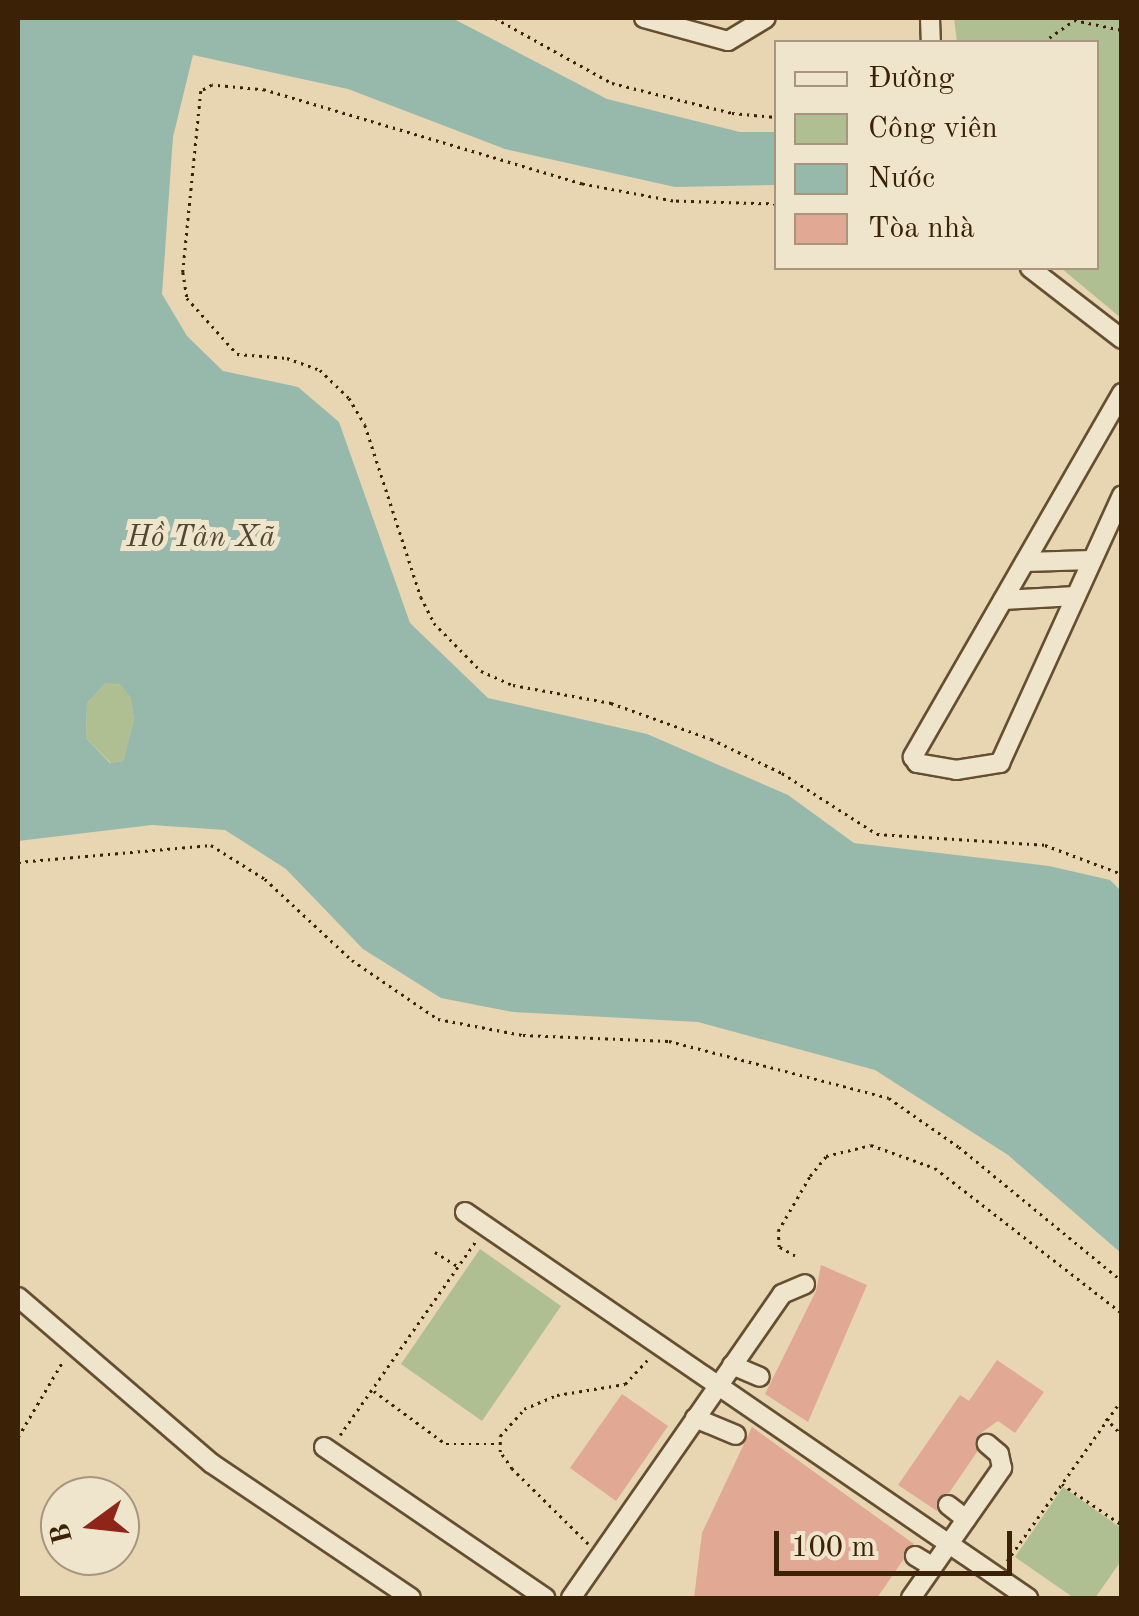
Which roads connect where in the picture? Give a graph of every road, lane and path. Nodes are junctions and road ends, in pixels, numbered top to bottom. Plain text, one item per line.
1 (495, 18) edge
2 (644, 18) edge
3 (766, 18) edge
4 (1064, 18) edge
5 (1069, 22) junction
6 (1122, 30) edge
7 (1046, 40) edge
8 (774, 117) edge
9 (774, 204) edge
10 (1033, 270) edge
11 (1122, 339) edge
12 (1122, 392) edge
13 (1122, 495) edge
14 (1092, 560) junction
15 (1025, 562) junction
16 (1076, 596) junction
17 (1004, 600) junction
18 (18, 862) edge
19 (1122, 874) edge
20 (465, 1212) dead end
21 (479, 1237) dead end
22 (435, 1252) dead end
23 (795, 1256) dead end
24 (458, 1267) junction
25 (1122, 1281) edge
26 (805, 1284) dead end
27 (18, 1297) edge
28 (1122, 1313) edge
29 (71, 1348) junction
30 (651, 1356) dead end
31 (732, 1365) junction
32 (760, 1378) dead end
33 (716, 1386) junction
34 (372, 1390) junction
35 (1122, 1399) edge
36 (694, 1418) junction
37 (1106, 1418) junction
38 (736, 1435) dead end
39 (1122, 1435) edge
40 (18, 1437) edge
41 (330, 1443) joint
42 (500, 1444) junction
43 (987, 1444) dead end
44 (1061, 1483) junction
45 (948, 1504) dead end
46 (966, 1519) junction
47 (1122, 1524) edge
48 (950, 1542) junction
49 (592, 1550) dead end
50 (915, 1556) dead end
51 (1004, 1566) dead end
52 (933, 1567) junction
53 (411, 1598) edge
54 (546, 1598) edge
55 (571, 1598) edge
56 (911, 1598) edge
57 (1028, 1598) edge

1 - 8 path
2 - 3 street
4 - 5 path
5 - 6 path
5 - 7 path
9 - 19 path
10 - 11 street
12 - 15 street
13 - 14 street
14 - 15 street
14 - 16 street
15 - 17 street
16 - 17 street
16 - 17 street
18 - 25 path
20 - 33 street
21 - 24 path
22 - 24 path
23 - 28 path
24 - 34 path
26 - 31 street
27 - 29 street
29 - 40 path
29 - 53 street
30 - 42 path
31 - 32 street
31 - 33 street
33 - 36 street
33 - 48 street
34 - 41 path
34 - 42 path
35 - 37 path
36 - 38 street
36 - 55 street
37 - 39 path
37 - 44 path
41 - 54 street
42 - 49 path
43 - 46 street
44 - 47 path
44 - 51 path
45 - 46 street
46 - 48 street
48 - 52 street
48 - 57 street
50 - 52 street
52 - 56 street

